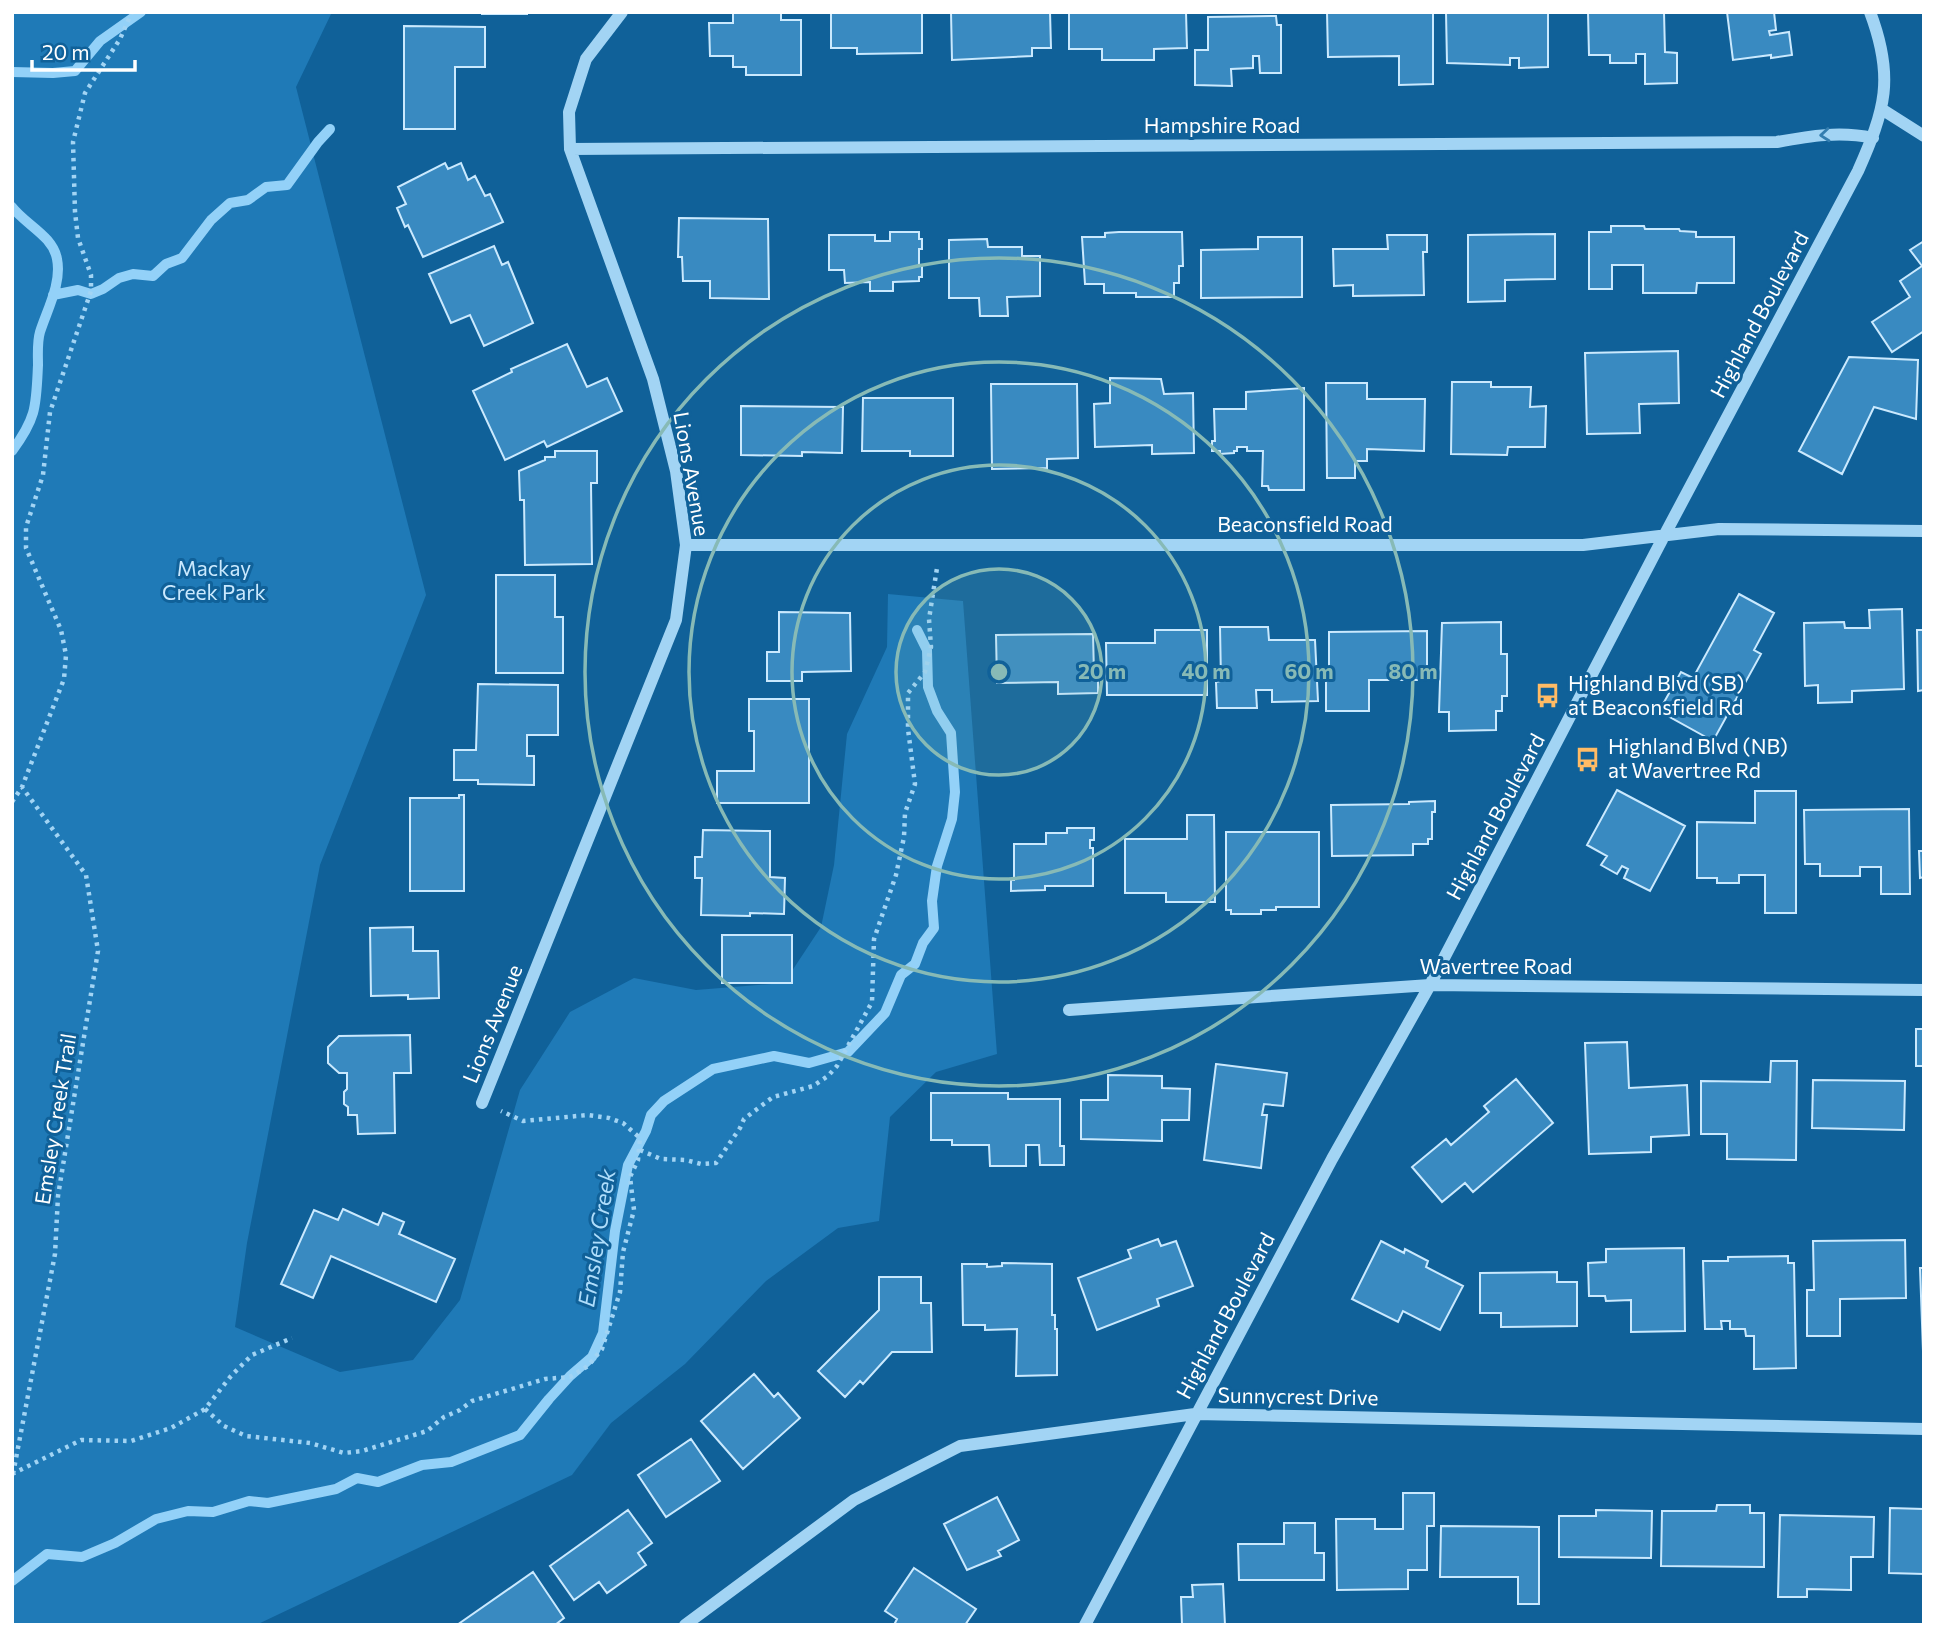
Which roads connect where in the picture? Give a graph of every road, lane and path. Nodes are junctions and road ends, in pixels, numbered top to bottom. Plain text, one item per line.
1 (132, 12) edge
2 (622, 12) edge
3 (1870, 12) edge
4 (1882, 110) junction
5 (1924, 136) edge
6 (1873, 138) junction
7 (570, 149) junction
8 (1924, 531) edge
9 (1664, 536) junction
10 (936, 544) junction
11 (686, 545) junction
12 (22, 787) junction
13 (12, 802) edge
14 (1430, 985) junction
15 (1924, 990) edge
16 (1069, 1010) dead end
17 (482, 1102) joint
18 (640, 1150) junction
19 (292, 1338) dead end
20 (205, 1409) junction
21 (1195, 1414) junction
22 (1924, 1429) edge
23 (13, 1474) edge
24 (685, 1625) edge
25 (1085, 1625) edge

1 - 12 path
2 - 7 street, Lions Avenue
3 - 4 street, Highland Boulevard
4 - 5 street
4 - 6 street, Highland Boulevard
6 -> 7 street, Hampshire Road
6 - 9 street, Highland Boulevard
7 - 11 street, Lions Avenue
8 - 9 street, Beaconsfield Road
9 - 10 street, Beaconsfield Road
9 - 14 street, Highland Boulevard
10 - 11 street, Beaconsfield Road
10 - 18 path
11 - 17 street, Lions Avenue
12 - 13 path
12 - 23 path, Emsley Creek Trail
14 - 15 street, Wavertree Road
14 - 16 street, Wavertree Road
14 - 21 street, Highland Boulevard
17 - 18 path
18 - 20 path
19 - 20 path
20 - 23 path
21 - 22 street, Sunnycrest Drive
21 - 24 street, Sunnycrest Drive
21 - 25 street, Highland Boulevard

